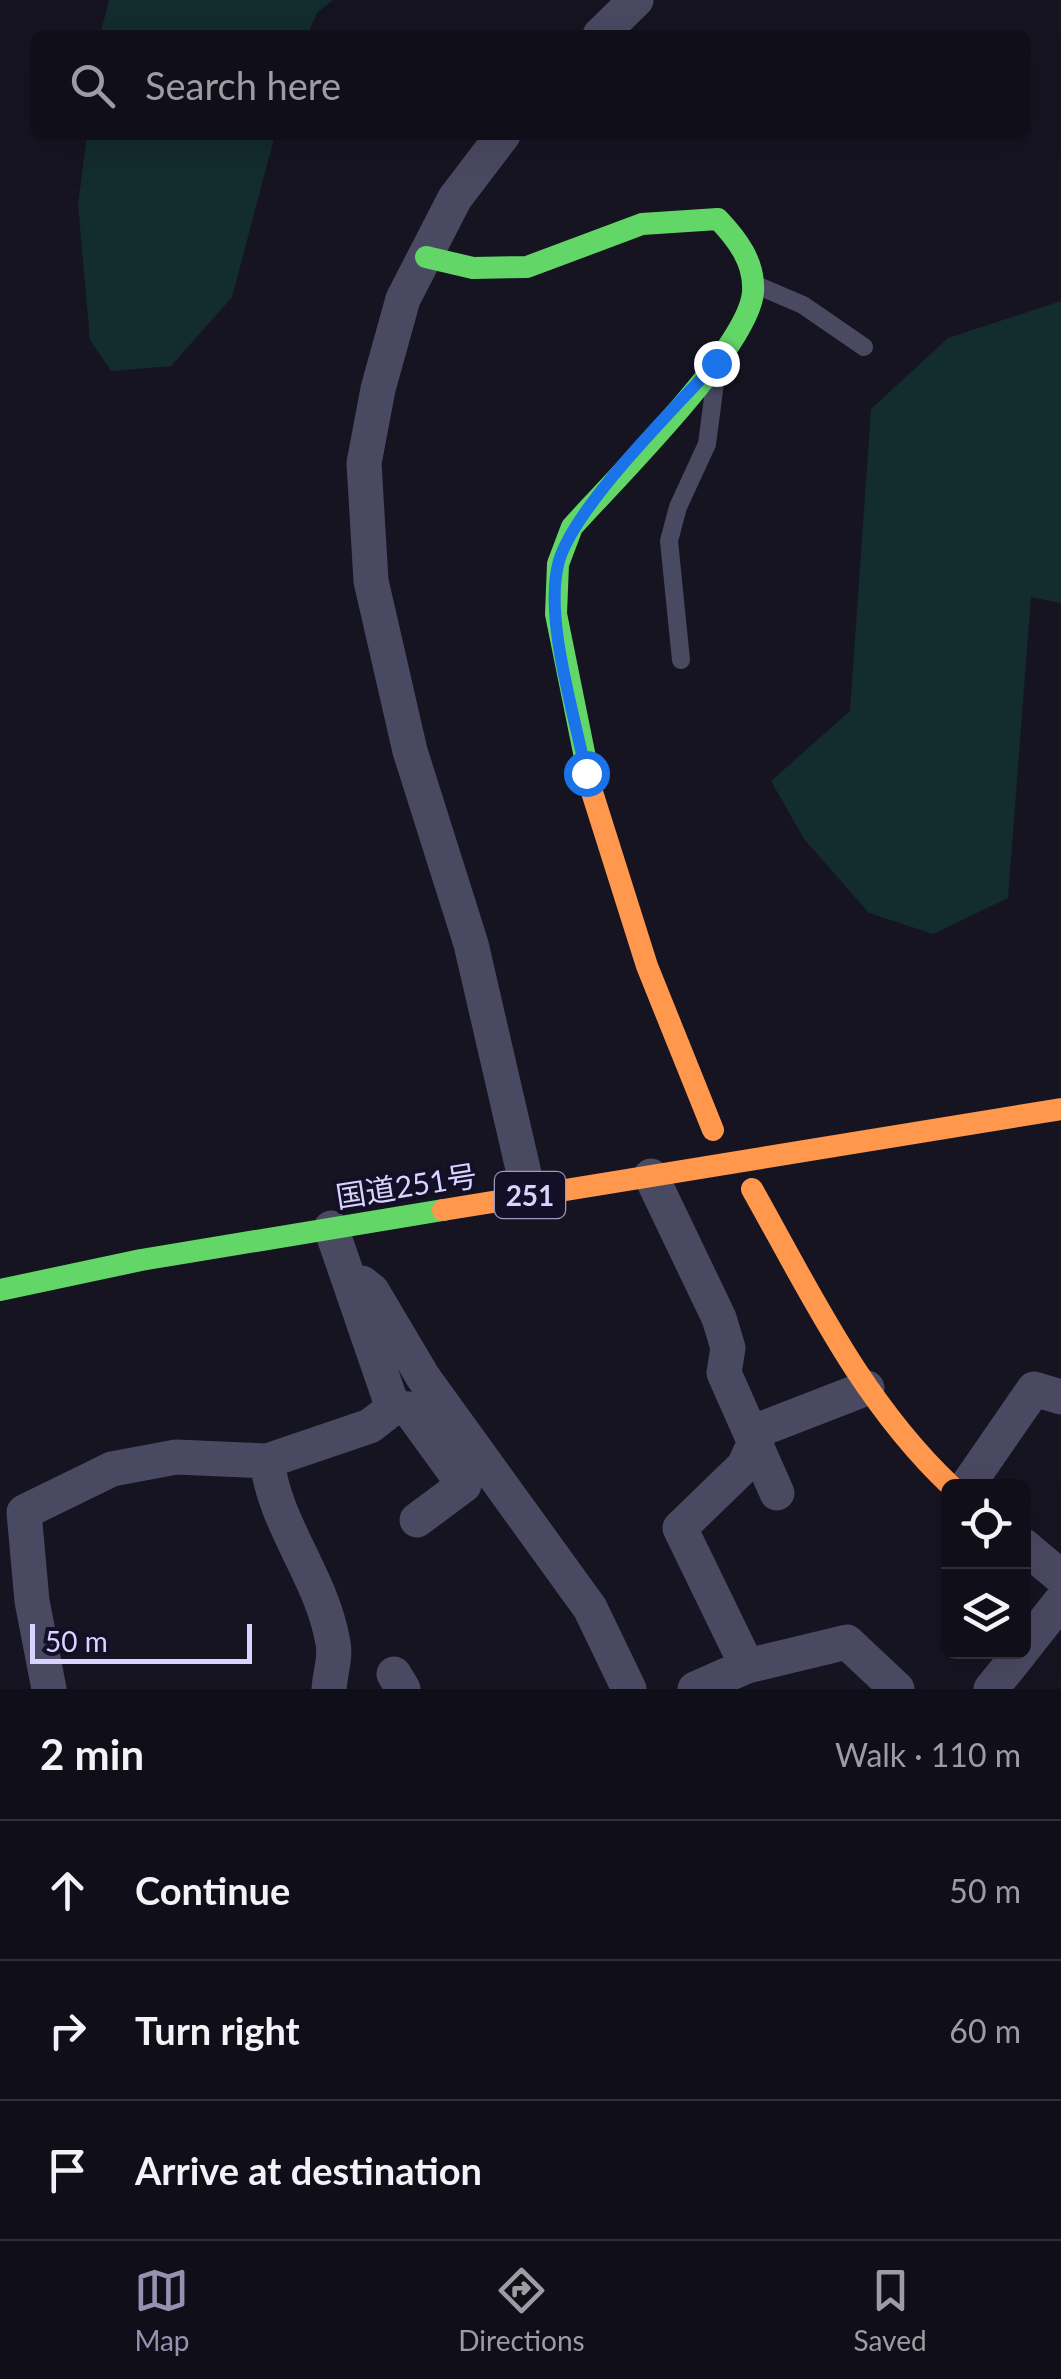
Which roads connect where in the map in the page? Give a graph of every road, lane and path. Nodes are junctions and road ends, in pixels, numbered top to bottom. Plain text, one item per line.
1 (636, 0) edge
2 (605, 30) edge
3 (499, 140) edge
4 (426, 257) junction
5 (751, 283) junction
6 (864, 347) dead end
7 (716, 363) junction
8 (681, 660) dead end
9 (1061, 1109) edge
10 (714, 1130) dead end
11 (650, 1176) junction
12 (752, 1189) dead end
13 (529, 1195) junction
14 (331, 1228) junction
15 (350, 1273) junction
16 (0, 1290) edge
17 (867, 1388) junction
18 (1061, 1397) edge
19 (393, 1408) junction
20 (753, 1438) junction
21 (267, 1461) junction
22 (942, 1479) edge
23 (973, 1479) edge
24 (777, 1493) dead end
25 (417, 1520) dead end
26 (1031, 1552) edge
27 (1060, 1577) edge
28 (1031, 1633) edge
29 (1015, 1659) edge
30 (747, 1666) junction
31 (49, 1689) edge
32 (330, 1689) edge
33 (629, 1689) edge
34 (695, 1689) edge
35 (897, 1689) edge
36 (991, 1689) edge

1 - 2 street
3 - 4 street
4 - 5 main road
4 - 13 street
5 - 6 lane
5 - 7 main road
7 - 8 lane
7 - 10 main road
9 - 11 main road, 国道251号 / 251
11 - 13 main road, 国道251号 / 251
11 - 20 street
12 - 17 main road
13 - 14 main road, 国道251号 / 251
14 - 15 street
14 - 16 main road, 国道251号 / 251
15 - 19 street
15 - 33 street
17 - 20 street
17 - 22 main road
18 - 23 street
19 - 21 street
19 - 25 street
20 - 24 street
20 - 30 street
21 - 31 street
21 - 32 street
26 - 27 street
27 - 28 street
29 - 36 street
30 - 34 street
30 - 35 street

